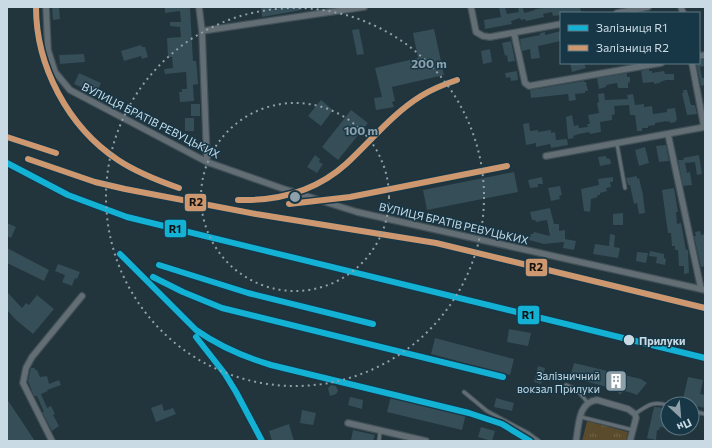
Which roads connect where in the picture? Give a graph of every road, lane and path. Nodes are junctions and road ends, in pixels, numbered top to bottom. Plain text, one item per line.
1 (46, 7) edge
2 (199, 7) edge
3 (364, 7) edge
4 (471, 7) edge
5 (648, 7) edge
6 (622, 12) edge
7 (560, 24) edge
8 (202, 31) junction
9 (514, 33) junction
10 (656, 64) edge
11 (692, 64) edge
12 (704, 127) edge
13 (668, 134) junction
14 (617, 144) junction
15 (546, 156) dead end
16 (207, 162) junction
17 (625, 188) dead end
18 (703, 290) edge
19 (82, 296) dead end
20 (566, 385) dead end
21 (464, 392) dead end
22 (588, 402) junction
23 (660, 404) edge
24 (636, 414) junction
25 (580, 417) junction
26 (348, 423) dead end
27 (633, 430) junction
28 (380, 431) junction
29 (416, 440) edge
30 (52, 441) edge
31 (379, 441) edge
32 (426, 441) edge
33 (539, 441) edge
34 (576, 441) edge
35 (630, 441) edge

1 - 16 street, ВУЛИЦЯ БРАТІВ РЕВУЦЬКИХ
2 - 8 street
3 - 8 street
4 - 9 street
5 - 6 street
7 - 9 street
8 - 16 street
9 - 10 street
11 - 12 street
12 - 13 street
13 - 14 street
13 - 18 street
14 - 15 street
14 - 17 lane
16 - 18 street, ВУЛИЦЯ БРАТІВ РЕВУЦЬКИХ
19 - 30 street
20 - 22 lane
21 - 33 lane
22 - 24 street
22 - 25 street
23 - 24 lane
24 - 27 street
25 - 27 lane
25 - 34 street
26 - 28 street
27 - 35 street
28 - 29 street
28 - 31 lane
29 - 32 street

